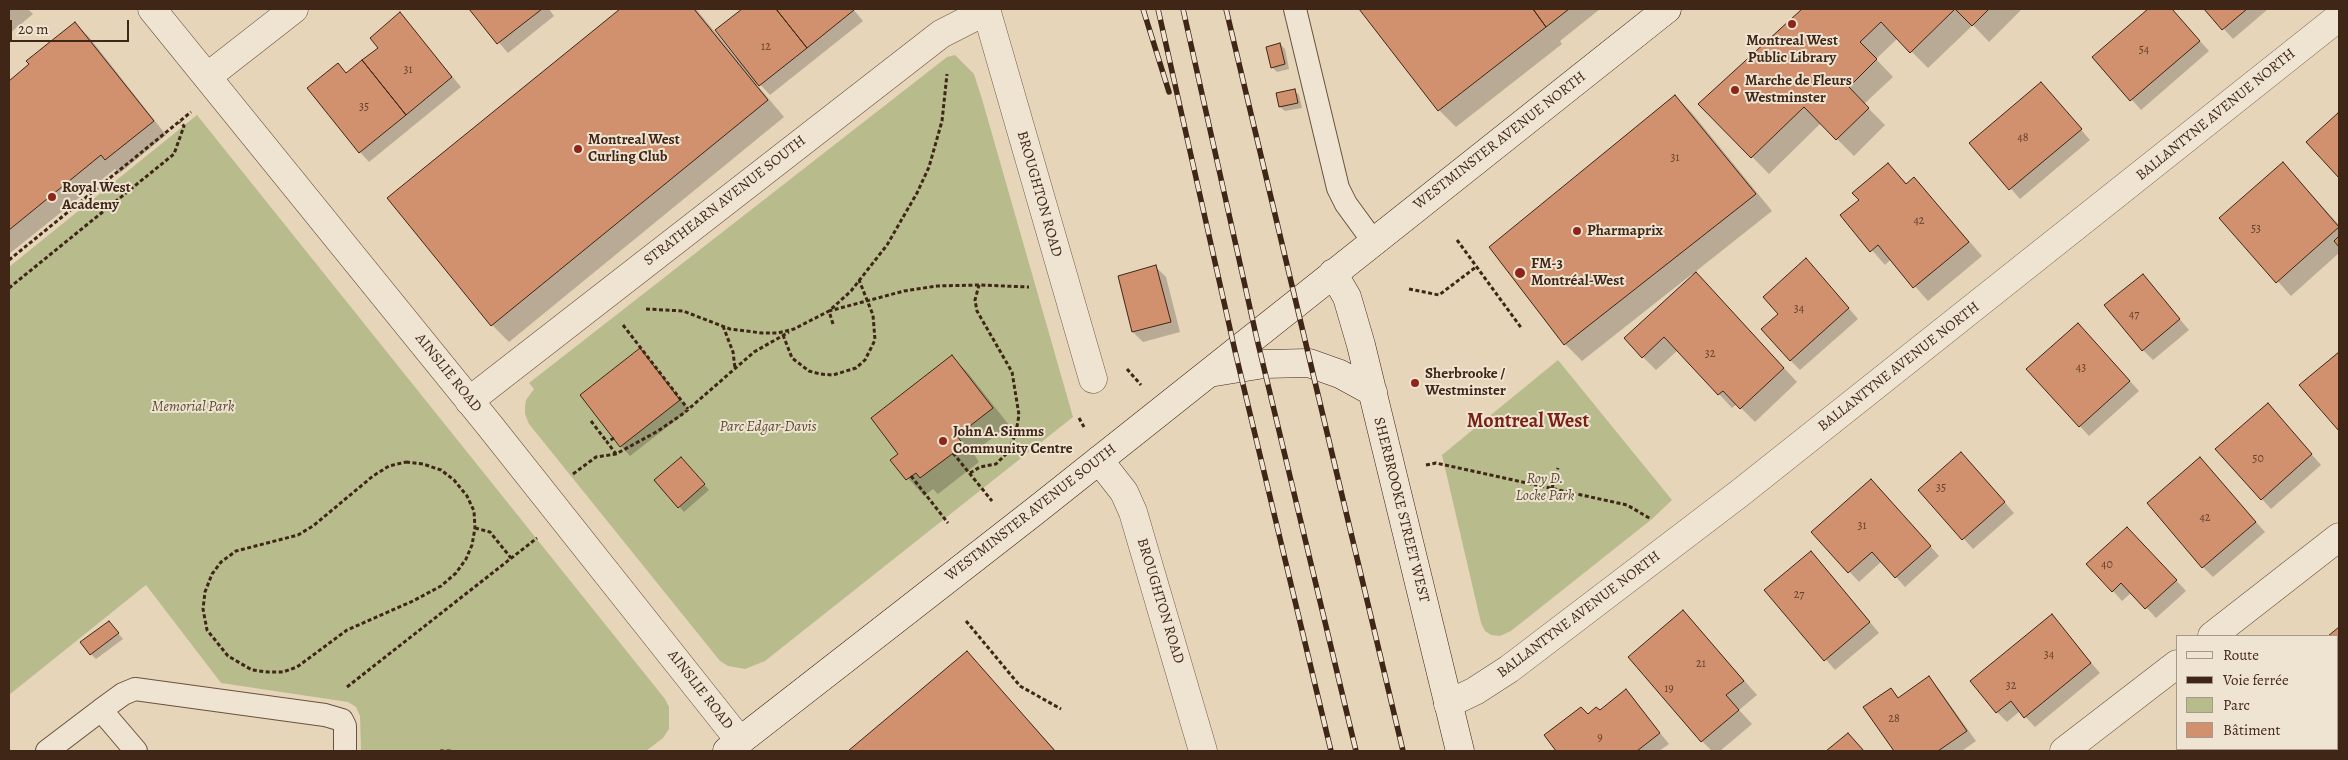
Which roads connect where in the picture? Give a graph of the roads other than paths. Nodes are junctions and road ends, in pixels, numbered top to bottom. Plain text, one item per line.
1 (152, 9) edge
2 (294, 9) edge
3 (1295, 9) edge
4 (1667, 9) edge
5 (986, 10) edge
6 (2339, 17) edge
7 (206, 77) junction
8 (1373, 241) junction
9 (1333, 273) junction
10 (1208, 373) junction
11 (1093, 379) dead end
12 (1373, 392) junction
13 (469, 401) junction
14 (1099, 460) junction
15 (2339, 537) edge
16 (2213, 635) edge
17 (2176, 665) edge
18 (1448, 704) junction
19 (101, 710) junction
20 (734, 746) edge
21 (47, 751) edge
22 (136, 751) edge
23 (345, 751) edge
24 (1204, 751) edge
25 (1460, 751) edge
26 (2064, 751) edge

1 - 7 street, AINSLIE ROAD
2 - 7 street
3 - 8 lane
4 - 8 street, WESTMINSTER AVENUE NORTH
5 - 11 street, BROUGHTON ROAD
5 - 13 street, STRATHEARN AVENUE SOUTH
6 - 18 street, BALLANTYNE AVENUE NORTH
7 - 13 street, AINSLIE ROAD
8 - 9 street, WESTMINSTER AVENUE NORTH
9 - 10 street, WESTMINSTER AVENUE SOUTH
9 - 12 street, SHERBROOKE STREET WEST
10 - 12 street
10 - 14 street, WESTMINSTER AVENUE SOUTH
12 - 18 street, SHERBROOKE STREET WEST
13 - 20 street, AINSLIE ROAD
14 - 20 street, WESTMINSTER AVENUE SOUTH
14 - 24 street, BROUGHTON ROAD
15 - 16 street
17 - 26 street
18 - 25 street, SHERBROOKE STREET WEST
19 - 21 lane
19 - 22 lane
19 - 23 lane

